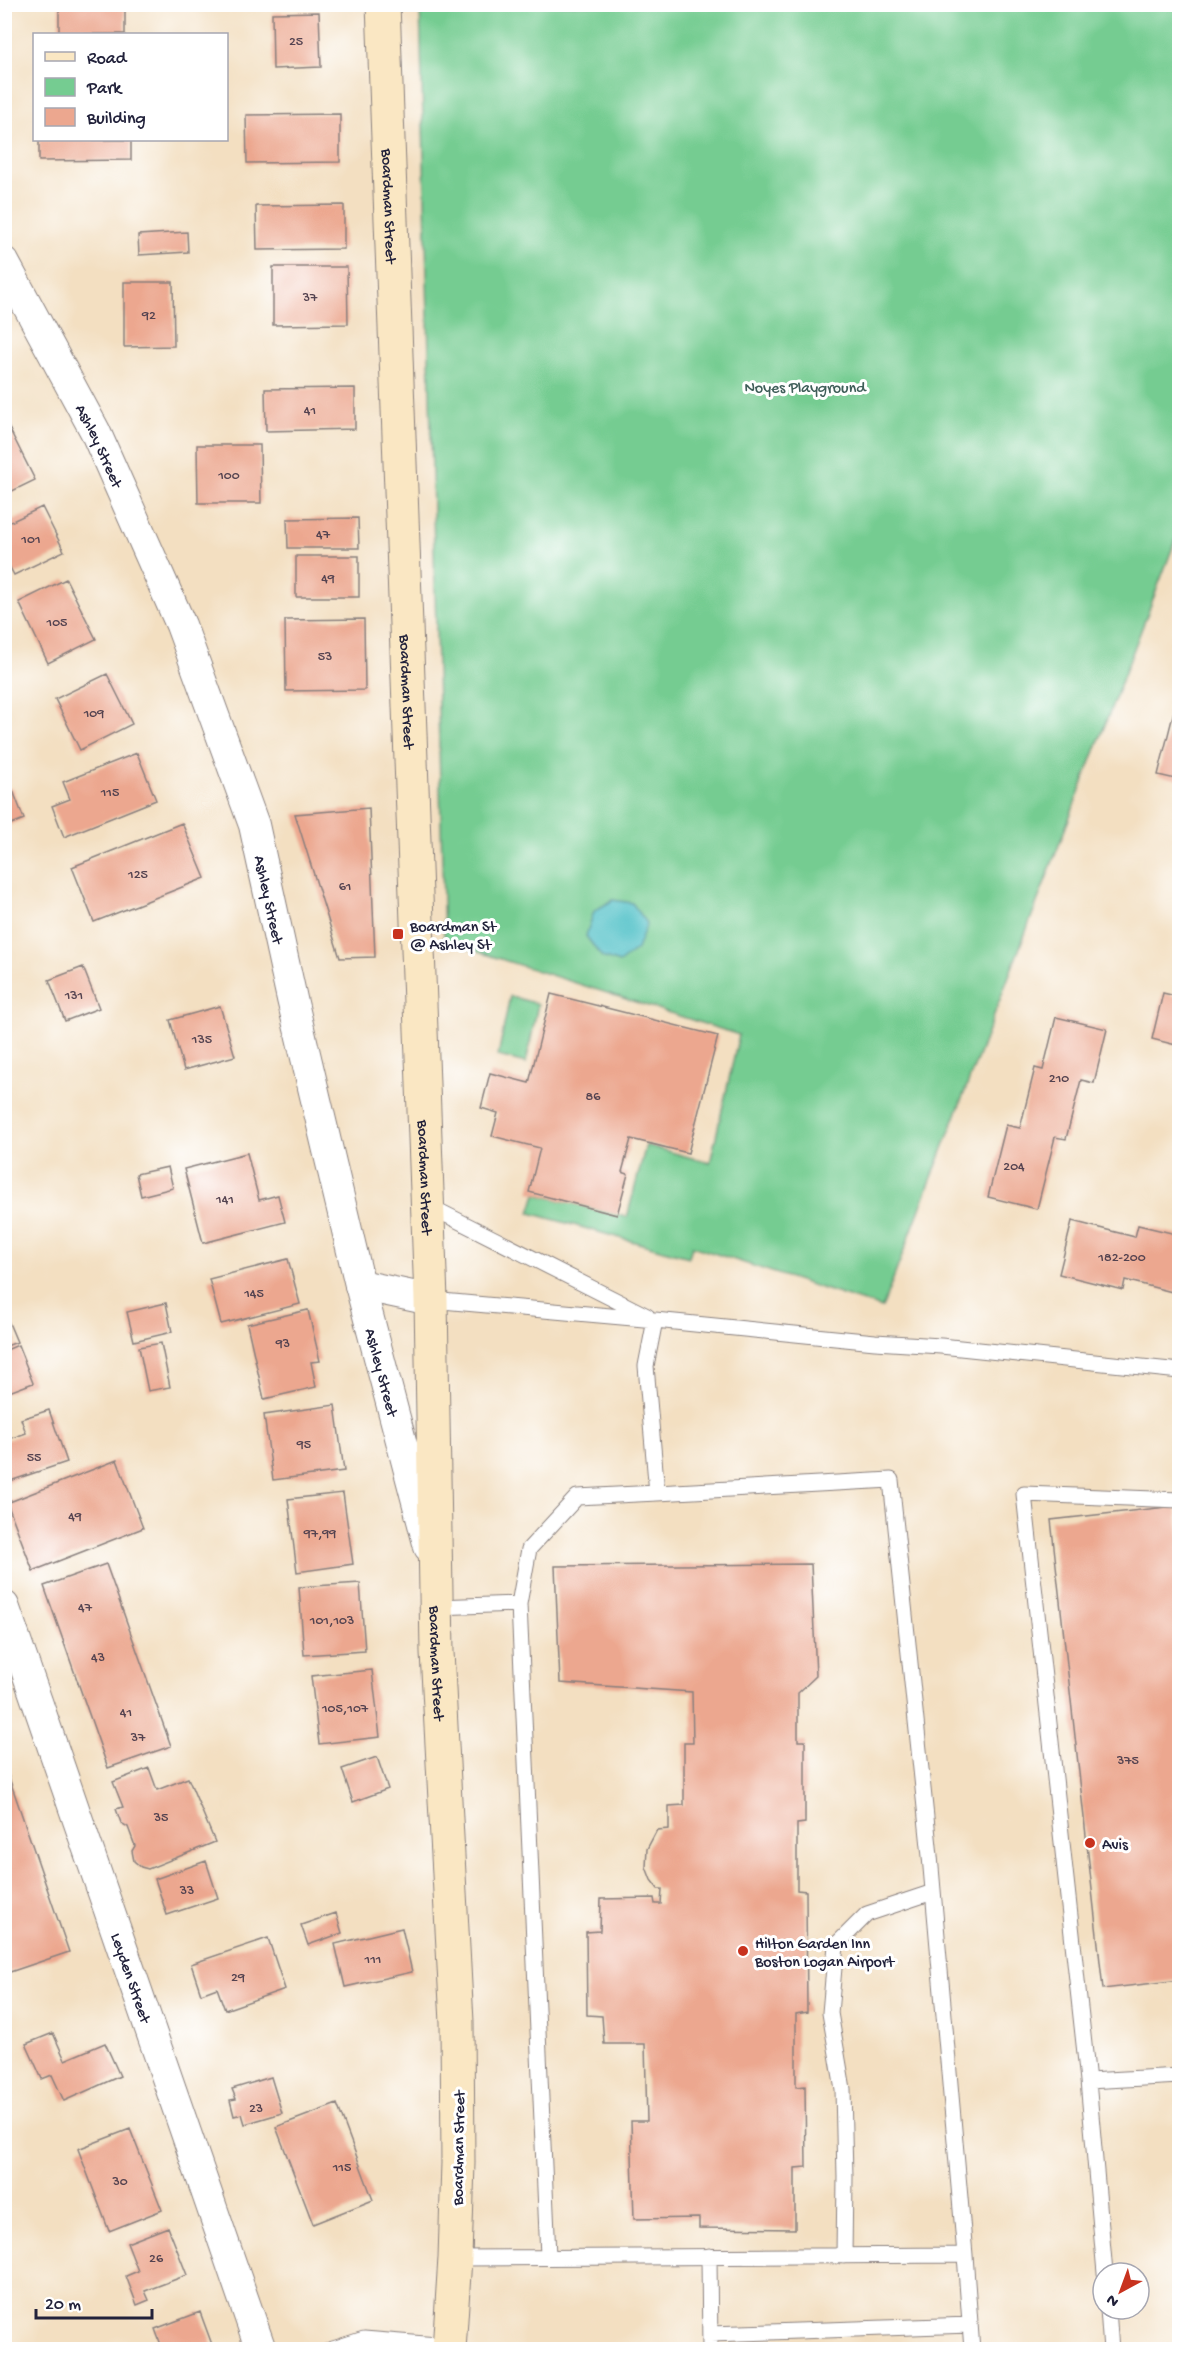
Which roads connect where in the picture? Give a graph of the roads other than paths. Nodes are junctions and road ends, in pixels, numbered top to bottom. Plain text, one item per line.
1 (383, 4) edge
2 (4, 262) edge
3 (427, 1205) junction
4 (360, 1285) junction
5 (431, 1300) junction
6 (655, 1320) junction
7 (1179, 1371) edge
8 (657, 1493) junction
9 (1179, 1500) edge
10 (435, 1572) junction
11 (519, 1604) junction
12 (4, 1606) edge
13 (437, 1607) junction
14 (933, 1892) junction
15 (1179, 2076) edge
16 (1089, 2081) junction
17 (965, 2255) junction
18 (548, 2256) junction
19 (709, 2256) junction
20 (844, 2256) junction
21 (455, 2258) junction
22 (1103, 2261) edge
23 (1108, 2321) edge
24 (970, 2325) junction
25 (710, 2342) edge
26 (449, 2348) edge
27 (261, 2349) edge
28 (330, 2349) edge
29 (972, 2349) edge
30 (1111, 2349) edge

1 - 3 main road, Boardman Street
2 - 4 street, Ashley Street
3 - 5 main road, Boardman Street
3 - 6 lane
4 - 5 street
4 - 10 street, Ashley Street
5 - 6 lane
5 - 10 main road, Boardman Street
6 - 7 lane
6 - 8 lane
8 - 11 lane
8 - 14 lane
9 - 16 lane
10 - 13 main road, Boardman Street
11 - 13 lane
11 - 18 lane
12 - 27 street, Leyden Street
13 - 21 main road, Boardman Street
14 - 17 lane
14 - 20 lane
15 - 16 lane
16 - 22 lane
17 - 20 lane
17 - 24 lane
18 - 19 lane
18 - 21 lane
19 - 20 lane
19 - 25 lane
21 - 26 main road, Boardman Street
23 - 30 lane
24 - 25 lane
24 - 29 lane
26 - 28 lane

